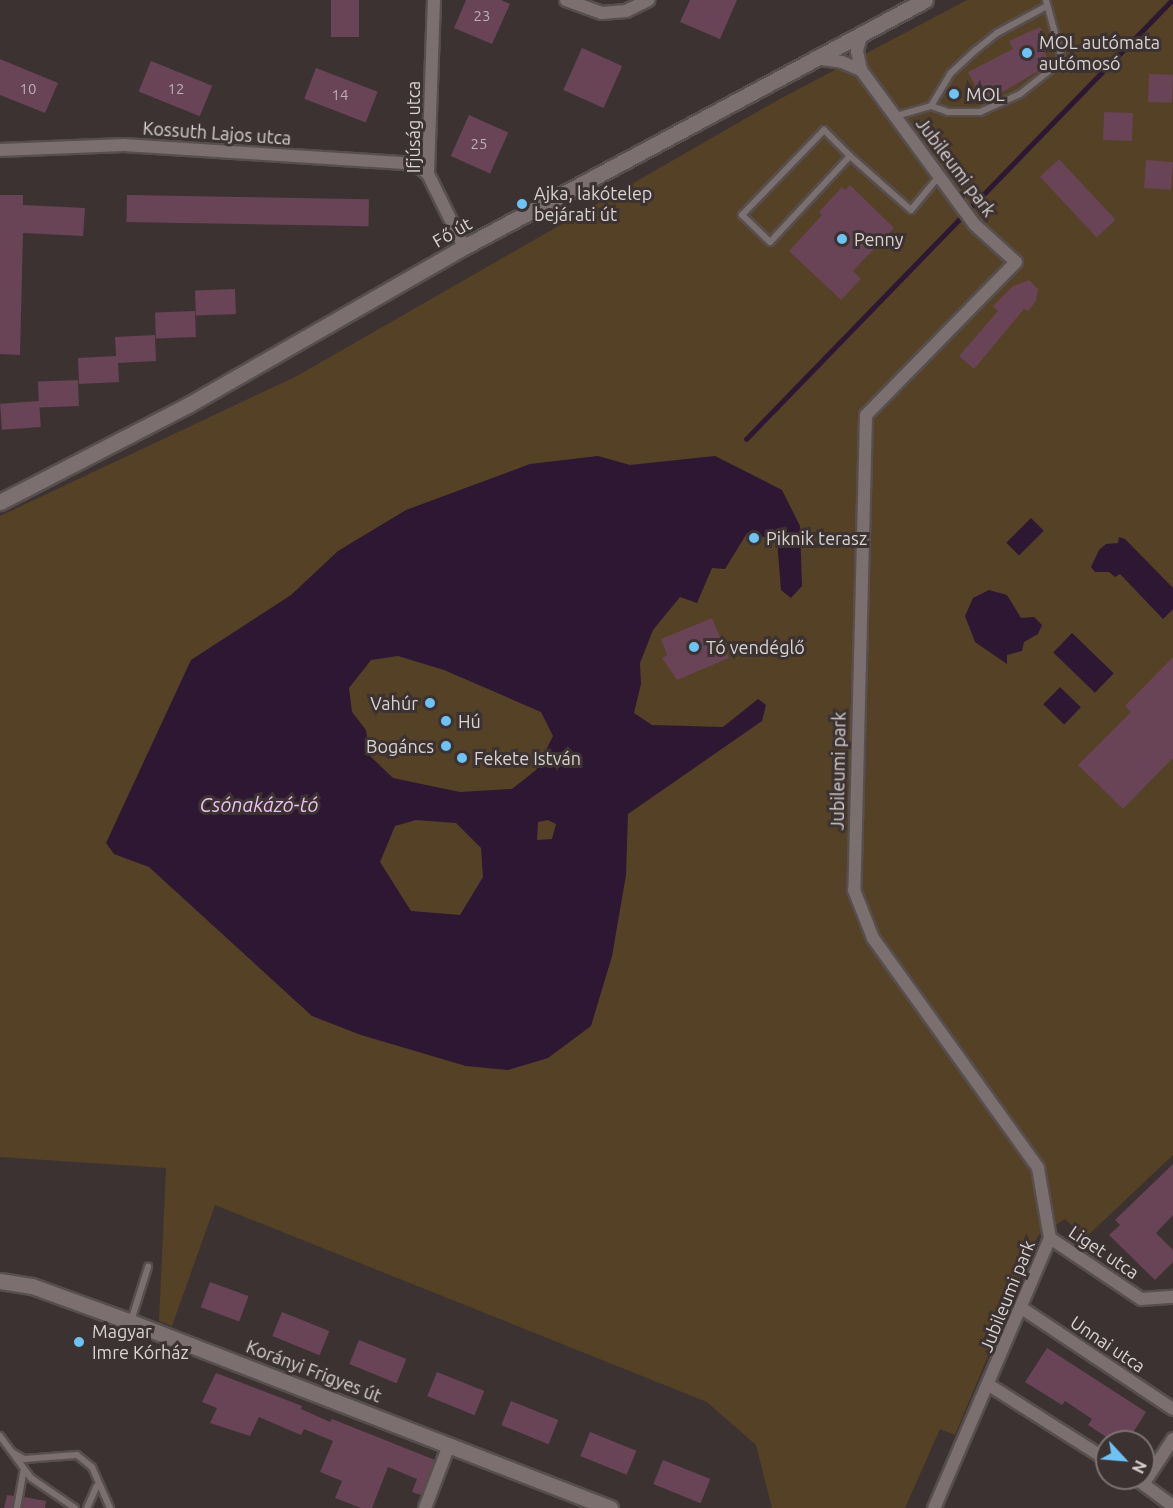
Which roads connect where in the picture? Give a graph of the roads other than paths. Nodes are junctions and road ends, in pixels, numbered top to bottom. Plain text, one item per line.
1 (434, 0) edge
2 (566, 0) edge
3 (649, 0) edge
4 (925, 0) edge
5 (1047, 3) edge
6 (862, 33) junction
7 (813, 58) junction
8 (861, 70) junction
9 (931, 106) junction
10 (896, 116) junction
11 (0, 150) edge
12 (850, 156) junction
13 (428, 174) junction
14 (939, 176) junction
15 (464, 247) junction
16 (0, 502) edge
17 (1050, 1238) junction
18 (148, 1267) dead end
19 (0, 1281) edge
20 (1173, 1297) edge
21 (1023, 1309) junction
22 (131, 1322) junction
23 (989, 1385) junction
24 (1173, 1408) edge
25 (0, 1436) edge
26 (1173, 1439) edge
27 (449, 1445) junction
28 (12, 1452) junction
29 (1095, 1452) edge
30 (1155, 1461) edge
31 (24, 1468) junction
32 (98, 1485) junction
33 (1151, 1490) edge
34 (1173, 1506) edge
35 (17, 1508) edge
36 (75, 1508) edge
37 (87, 1508) edge
38 (110, 1508) edge
39 (425, 1508) edge
40 (610, 1508) edge
41 (934, 1508) edge

1 - 13 street, Ifjúság utca
2 - 3 street
4 - 6 main road, Fő út
5 - 9 lane
5 - 9 lane
6 - 7 main road, Fő út
6 - 8 street
7 - 8 street
7 - 15 main road, Fő út
8 - 10 street, Jubileumi park
9 - 10 lane
10 - 14 street, Jubileumi park
11 - 13 street, Kossuth Lajos utca
12 - 12 lane
12 - 14 lane
13 - 15 street, Ifjúság utca
14 - 17 street, Jubileumi park
15 - 16 main road, Fő út
17 - 20 street, Liget utca
17 - 21 street, Jubileumi park
18 - 22 lane
19 - 22 main road, Korányi Frigyes út
21 - 23 street, Jubileumi park
21 - 24 street, Unnai utca
22 - 27 main road, Korányi Frigyes út
23 - 29 street
23 - 41 street, Jubileumi park
25 - 28 lane
26 - 30 street
27 - 39 street
27 - 40 main road, Korányi Frigyes út
28 - 31 lane
28 - 32 lane
31 - 35 lane
31 - 36 lane
32 - 37 lane
32 - 38 lane
33 - 34 street

